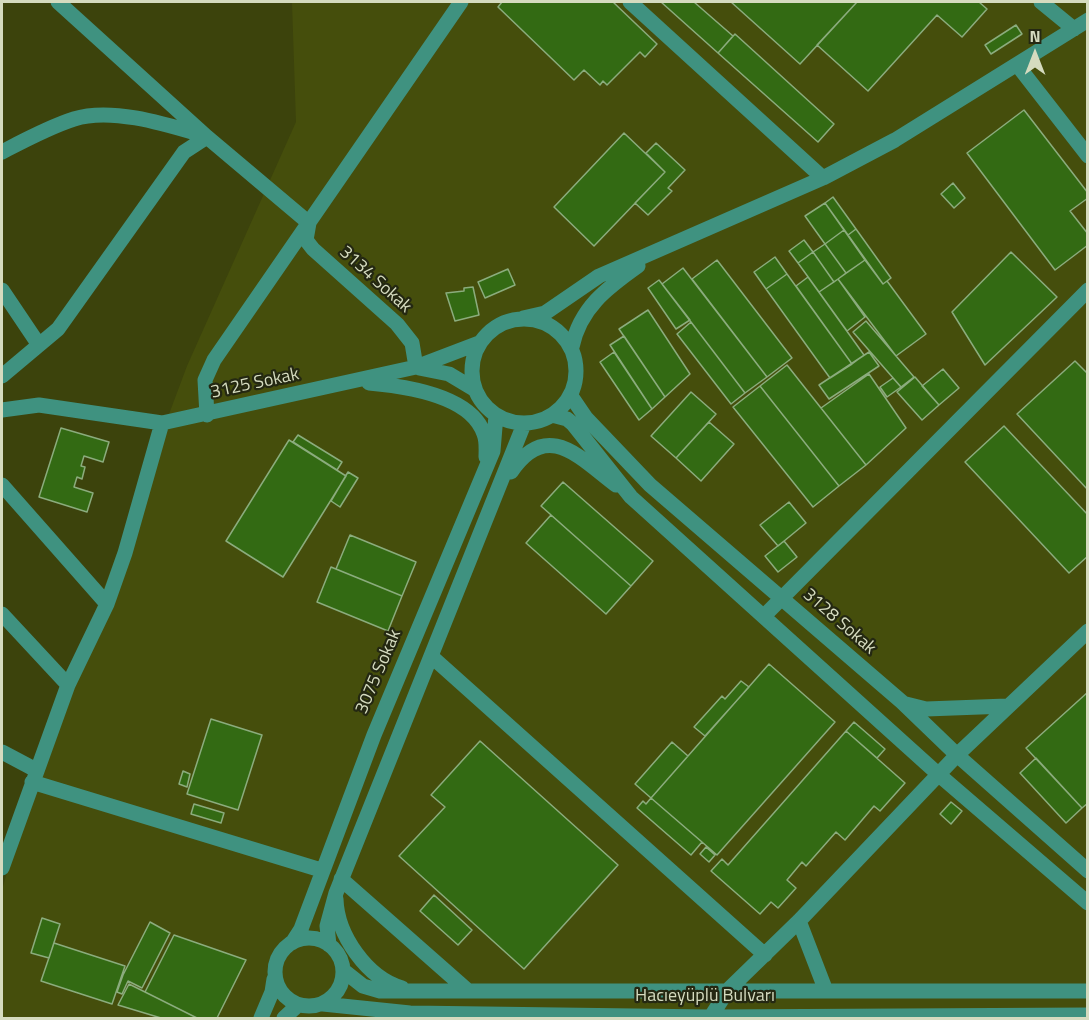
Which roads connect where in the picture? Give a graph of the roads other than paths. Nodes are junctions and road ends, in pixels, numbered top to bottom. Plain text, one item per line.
1 (58, 2) edge
2 (461, 2) edge
3 (630, 2) edge
4 (1041, 2) edge
5 (1088, 20) edge
6 (1074, 29) junction
7 (1018, 66) junction
8 (207, 137) junction
9 (2, 152) edge
10 (1088, 156) edge
11 (823, 178) junction
12 (309, 223) junction
13 (657, 251) junction
14 (1088, 290) edge
15 (2, 291) edge
16 (523, 318) junction
17 (479, 343) junction
18 (39, 345) junction
19 (572, 347) junction
20 (416, 367) junction
21 (2, 376) edge
22 (357, 382) junction
23 (474, 388) junction
24 (571, 396) junction
25 (2, 410) edge
26 (207, 415) junction
27 (496, 415) junction
28 (552, 415) junction
29 (162, 423) junction
30 (524, 424) junction
31 (486, 465) junction
32 (2, 485) edge
33 (501, 487) junction
34 (631, 497) junction
35 (780, 597) junction
36 (107, 604) junction
37 (2, 615) edge
38 (764, 616) junction
39 (1088, 631) edge
40 (431, 656) junction
41 (68, 685) junction
42 (902, 702) junction
43 (1007, 706) junction
44 (2, 752) edge
45 (957, 755) junction
46 (938, 774) junction
47 (34, 776) junction
48 (2, 868) edge
49 (321, 870) junction
50 (1088, 871) edge
51 (339, 886) junction
52 (1088, 903) edge
53 (799, 921) junction
54 (292, 943) junction
55 (329, 945) junction
56 (765, 955) junction
57 (344, 971) junction
58 (274, 979) junction
59 (417, 990) junction
60 (467, 990) junction
61 (728, 990) junction
62 (826, 990) junction
63 (1088, 991) edge
64 (323, 1004) junction
65 (298, 1005) junction
66 (410, 1013) junction
67 (1088, 1015) edge
68 (261, 1018) edge
69 (284, 1018) edge
70 (360, 1018) edge
71 (710, 1018) edge

1 - 8 street
2 - 12 street
3 - 11 street
4 - 6 street
5 - 6 street
6 - 7 street
7 - 10 street
7 - 11 street
8 - 9 street
8 - 12 street
8 - 18 street
11 - 13 street
12 - 20 street, 3134 Sokak
12 - 26 street
13 - 16 street
13 - 19 street
14 - 35 street
15 - 18 street
16 - 17 street
16 - 19 street
17 - 20 street, 3125 Sokak
17 - 23 street
18 - 21 street
19 - 24 street
20 - 22 street, 3125 Sokak
20 - 23 street, 3125 Sokak
22 - 26 street, 3125 Sokak
22 - 31 street, 3125 Sokak
23 - 27 street
24 - 28 street
24 - 35 street, 3128 Sokak
25 - 29 street, 3125 Sokak
26 - 29 street, 3125 Sokak
27 - 30 street
27 - 31 street, 3075 Sokak
28 - 30 street
28 - 34 street
29 - 36 street
30 - 33 street
31 - 49 street, 3075 Sokak
32 - 36 street
33 - 34 street
33 - 40 street
34 - 38 street
35 - 38 street
35 - 42 street, 3128 Sokak
36 - 41 street
37 - 41 street
38 - 46 street
39 - 43 street
40 - 51 street
40 - 56 street
41 - 47 street
42 - 43 street
42 - 45 street, 3128 Sokak
43 - 45 street
44 - 47 street
45 - 46 street
45 - 50 street, 3128 Sokak
46 - 52 street
46 - 53 street
47 - 48 street
47 - 49 street
49 - 54 street, 3075 Sokak
51 - 55 street
51 - 59 street
51 - 60 street
53 - 56 street
53 - 62 street
54 - 55 street
54 - 58 street
55 - 57 street
56 - 61 street
57 - 59 street, Hacıeyüplü Bulvarı
57 - 64 street
58 - 65 street
58 - 68 street
59 - 60 street, Hacıeyüplü Bulvarı
60 - 61 street, Hacıeyüplü Bulvarı
61 - 62 street, Hacıeyüplü Bulvarı
61 - 71 street
62 - 63 street, Hacıeyüplü Bulvarı
64 - 65 street
64 - 66 street, Hacıeyüplü Bulvarı
65 - 69 street
66 - 70 street
66 - 71 street, Hacıeyüplü Bulvarı
67 - 71 street, Hacıeyüplü Bulvarı

